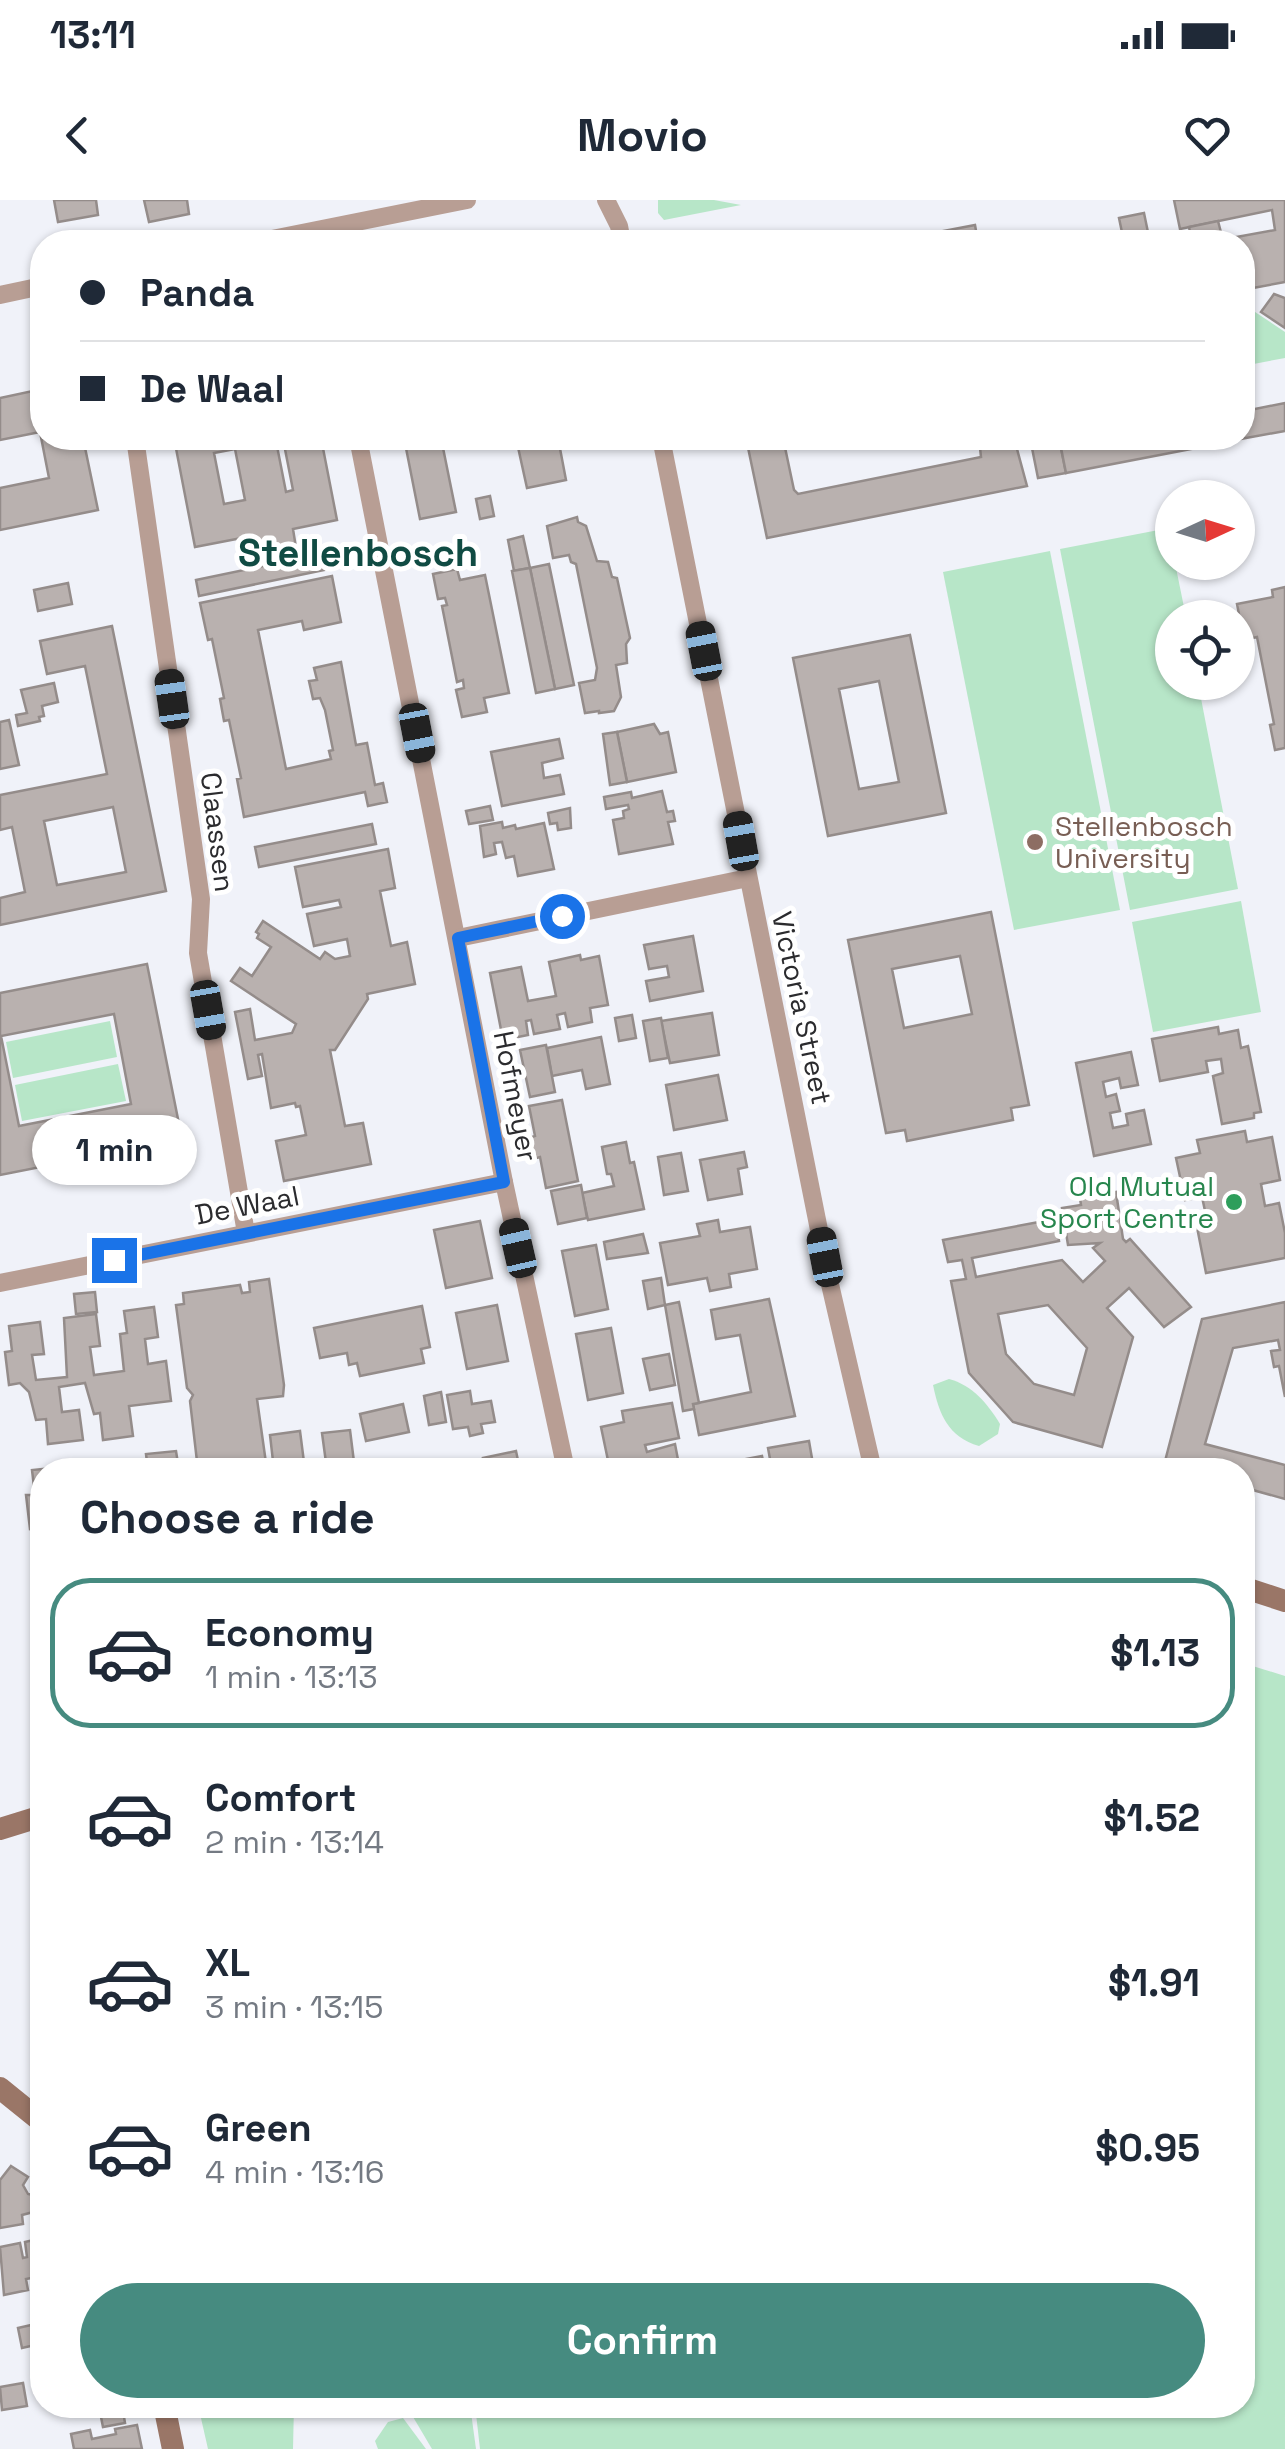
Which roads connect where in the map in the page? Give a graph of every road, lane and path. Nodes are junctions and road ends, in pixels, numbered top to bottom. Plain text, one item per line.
1 (467, 200) edge
2 (606, 200) edge
3 (623, 200) edge
4 (346, 230) edge
5 (618, 230) edge
6 (620, 230) edge
7 (30, 289) edge
8 (0, 295) edge
9 (136, 450) edge
10 (360, 450) edge
11 (663, 450) edge
12 (748, 878) junction
13 (458, 938) junction
14 (504, 1182) junction
15 (246, 1234) junction
16 (0, 1283) edge
17 (563, 1458) edge
18 (871, 1458) edge
19 (1255, 1591) edge
20 (1285, 1602) edge
21 (30, 1820) edge
22 (0, 1829) edge
23 (0, 2088) edge
24 (0, 2107) edge
25 (30, 2112) edge
26 (30, 2131) edge
27 (166, 2418) edge
28 (172, 2449) edge

1 - 4 street
2 - 5 street
3 - 6 street
7 - 8 street
9 - 15 street, Claassen
10 - 13 street, Hofmeyer
11 - 12 street, Victoria Street
12 - 13 street
12 - 18 street, Victoria Street
13 - 14 street, Hofmeyer
14 - 15 street, De Waal
14 - 17 street, Hofmeyer
15 - 16 street, De Waal
19 - 20 street
21 - 22 street
23 - 25 street
24 - 26 street
27 - 28 street

